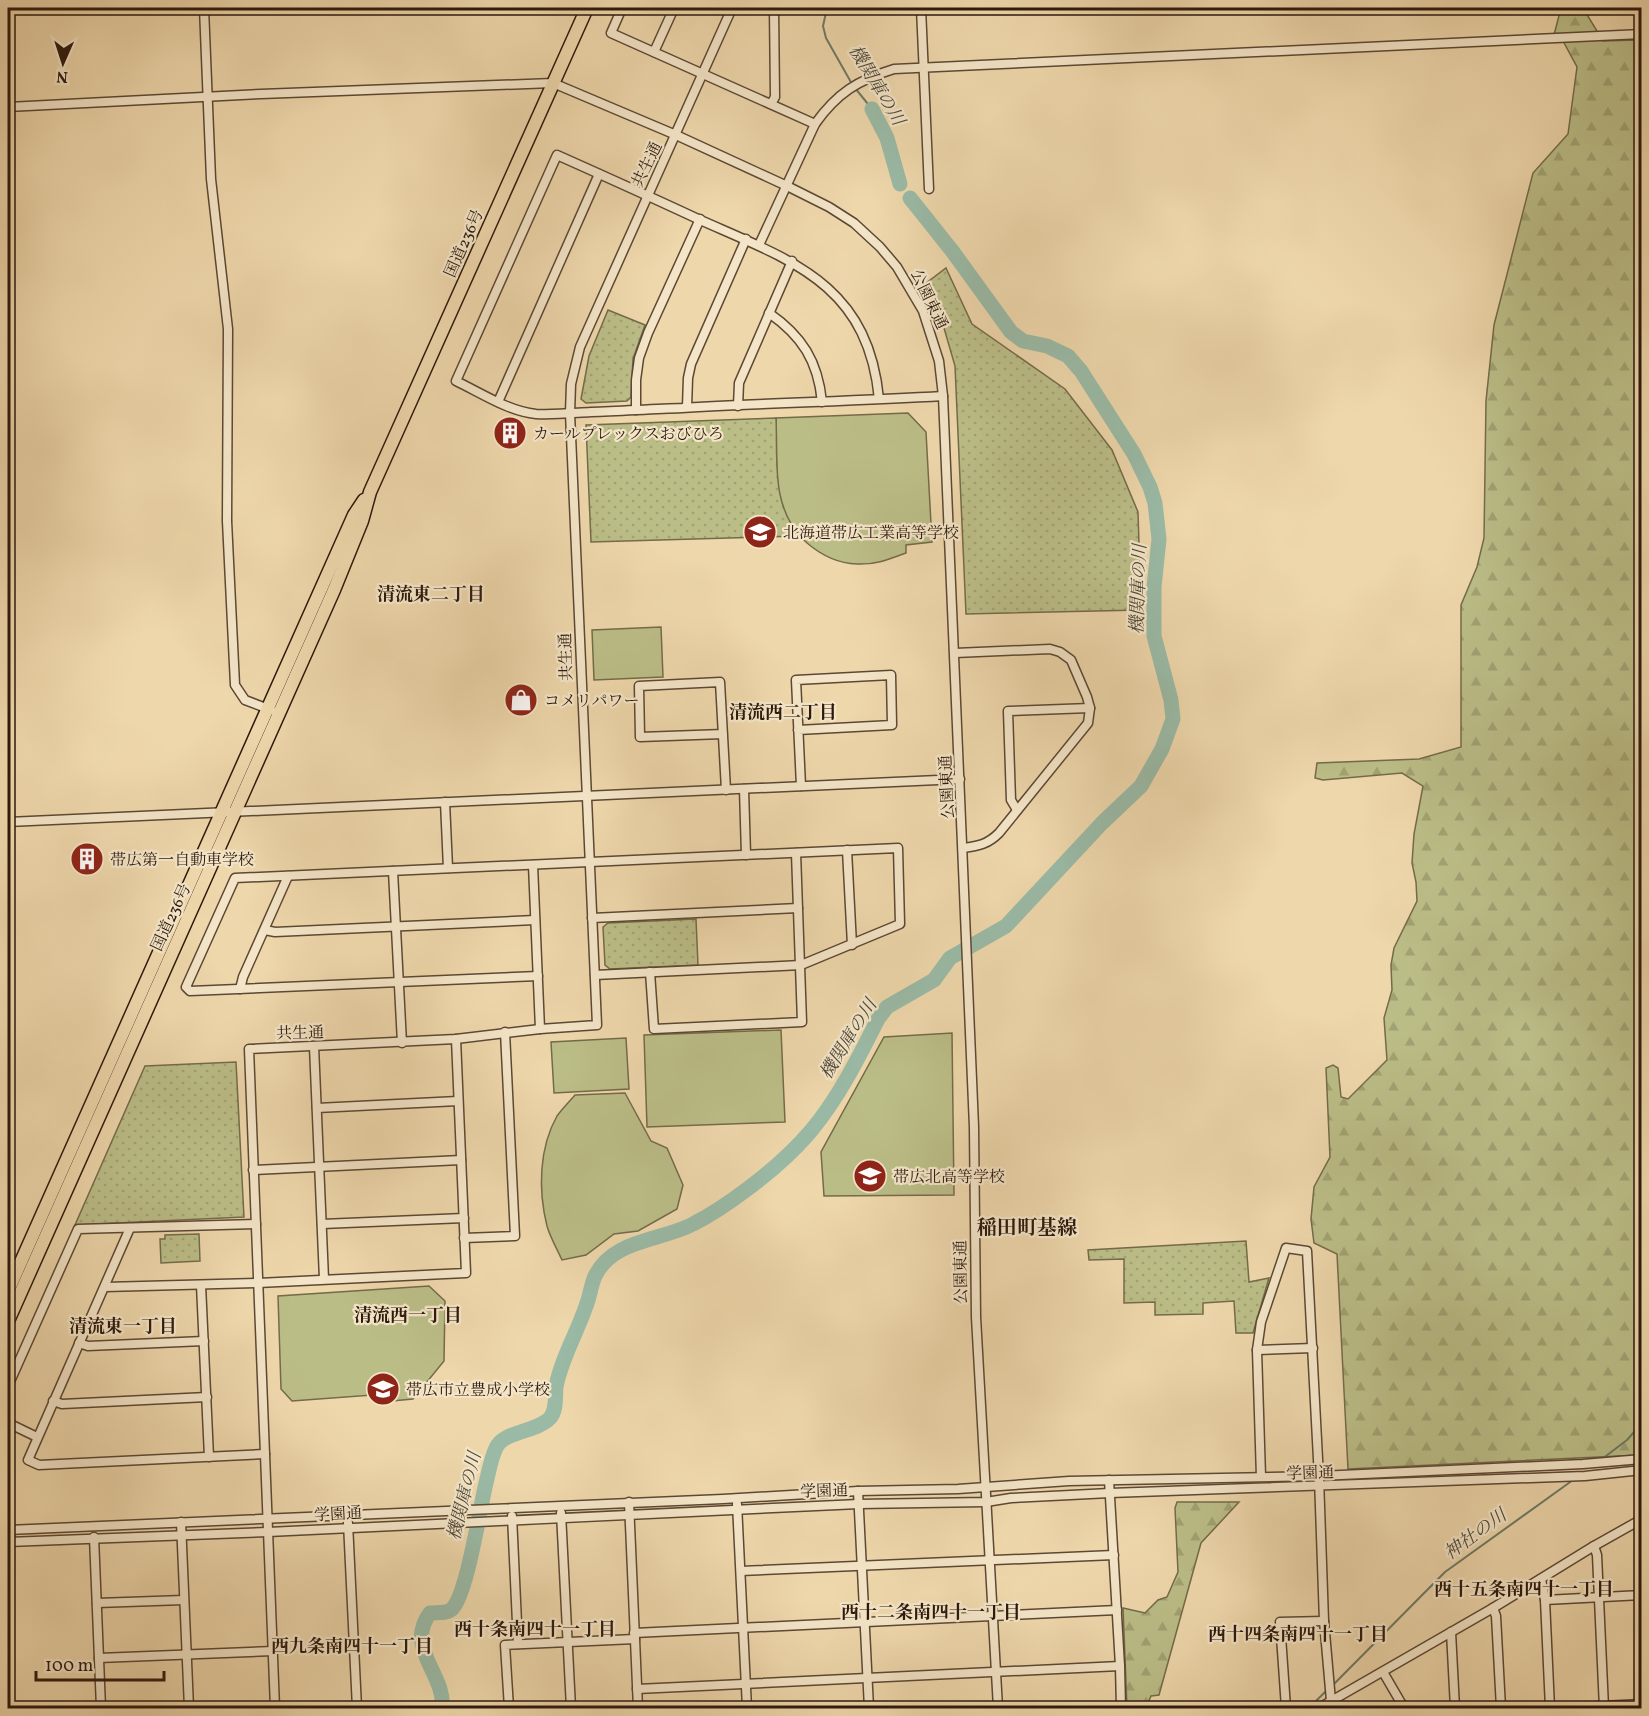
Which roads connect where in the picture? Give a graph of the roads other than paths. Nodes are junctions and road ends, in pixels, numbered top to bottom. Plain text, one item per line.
1 (204, 8) edge
2 (587, 8) edge
3 (622, 8) edge
4 (674, 8) edge
5 (732, 8) edge
6 (774, 8) edge
7 (921, 8) edge
8 (1641, 34) edge
9 (654, 52) junction
10 (924, 67) junction
11 (703, 73) junction
12 (553, 83) junction
13 (206, 97) junction
14 (771, 104) junction
15 (8, 107) edge
16 (815, 124) junction
17 (676, 135) junction
18 (599, 174) junction
19 (787, 186) junction
20 (929, 189) dead end
21 (647, 195) junction
22 (700, 219) junction
23 (746, 239) junction
24 (759, 245) junction
25 (792, 261) junction
26 (769, 313) junction
27 (943, 396) junction
28 (879, 399) junction
29 (498, 402) junction
30 (822, 402) junction
31 (738, 406) junction
32 (687, 408) junction
33 (636, 410) junction
34 (570, 413) junction
35 (370, 492) junction
36 (955, 653) junction
37 (267, 708) junction
38 (1090, 708) junction
39 (279, 714) junction
40 (798, 730) junction
41 (723, 734) junction
42 (960, 779) junction
43 (801, 786) junction
44 (744, 789) junction
45 (726, 790) junction
46 (587, 796) junction
47 (445, 802) junction
48 (1017, 810) junction
49 (222, 811) junction
50 (235, 811) junction
51 (8, 822) edge
52 (963, 848) junction
53 (847, 850) junction
54 (796, 853) junction
55 (746, 855) junction
56 (590, 862) junction
57 (533, 865) junction
58 (448, 868) junction
59 (393, 871) junction
60 (288, 876) junction
61 (798, 908) junction
62 (592, 918) junction
63 (536, 920) junction
64 (396, 926) junction
65 (265, 930) junction
66 (852, 945) junction
67 (801, 965) junction
68 (651, 972) junction
69 (595, 975) junction
70 (538, 976) junction
71 (398, 982) junction
72 (240, 989) junction
73 (540, 1029) junction
74 (505, 1032) junction
75 (456, 1040) junction
76 (402, 1043) junction
77 (314, 1046) junction
78 (458, 1101) junction
79 (317, 1108) junction
80 (461, 1160) junction
81 (320, 1167) junction
82 (253, 1170) junction
83 (464, 1218) junction
84 (256, 1224) junction
85 (322, 1224) junction
86 (130, 1228) junction
87 (464, 1238) junction
88 (324, 1279) junction
89 (258, 1283) junction
90 (201, 1285) junction
91 (105, 1287) junction
92 (8, 1291) edge
93 (8, 1321) edge
94 (204, 1341) junction
95 (79, 1343) junction
96 (1313, 1348) junction
97 (1257, 1350) junction
98 (8, 1386) edge
99 (207, 1397) junction
100 (53, 1401) junction
101 (8, 1424) edge
102 (37, 1437) junction
103 (265, 1454) junction
104 (209, 1457) junction
105 (1641, 1459) edge
106 (1641, 1470) edge
107 (1319, 1476) junction
108 (1261, 1477) junction
109 (1109, 1480) junction
110 (1319, 1486) junction
111 (985, 1487) junction
112 (858, 1491) junction
113 (1110, 1493) junction
114 (736, 1498) junction
115 (629, 1502) junction
116 (986, 1502) junction
117 (859, 1504) junction
118 (561, 1506) junction
119 (512, 1509) junction
120 (737, 1509) junction
121 (348, 1514) junction
122 (629, 1514) junction
123 (562, 1517) junction
124 (268, 1519) junction
125 (512, 1519) junction
126 (1641, 1519) edge
127 (181, 1522) junction
128 (348, 1527) junction
129 (8, 1530) edge
130 (268, 1532) junction
131 (181, 1535) junction
132 (94, 1537) junction
133 (8, 1542) edge
134 (1594, 1546) junction
135 (1114, 1555) junction
136 (990, 1561) junction
137 (862, 1567) junction
138 (741, 1571) junction
139 (1541, 1579) junction
140 (1641, 1595) edge
141 (1598, 1598) junction
142 (184, 1600) junction
143 (1545, 1600) junction
144 (97, 1604) junction
145 (1493, 1608) junction
146 (1117, 1610) junction
147 (994, 1616) junction
148 (1324, 1621) junction
149 (865, 1622) junction
150 (744, 1629) junction
151 (1451, 1632) junction
152 (634, 1636) junction
153 (568, 1642) junction
154 (518, 1644) junction
155 (273, 1651) junction
156 (187, 1654) junction
157 (99, 1658) junction
158 (1120, 1666) junction
159 (1383, 1672) junction
160 (996, 1674) junction
161 (868, 1678) junction
162 (746, 1683) junction
163 (637, 1689) junction
164 (1331, 1701) junction
165 (1641, 1704) edge
166 (1604, 1707) edge
167 (101, 1708) edge
168 (189, 1708) edge
169 (275, 1708) edge
170 (357, 1708) edge
171 (509, 1708) edge
172 (571, 1708) edge
173 (638, 1708) edge
174 (747, 1708) edge
175 (869, 1708) edge
176 (998, 1708) edge
177 (1121, 1708) edge
178 (1286, 1708) edge
179 (1319, 1708) edge
180 (1404, 1708) edge
181 (1455, 1708) edge
182 (1501, 1708) edge
183 (1550, 1708) edge
184 (1561, 1708) edge

1 - 13 street
2 - 12 highway, 国道236号
3 - 9 street
4 - 9 street
5 - 11 street, 共生通
6 - 14 street
7 - 10 street
8 - 10 street
9 - 11 street
10 - 16 street
10 - 20 street
11 - 14 street
11 - 17 street, 共生通
12 - 13 street
12 - 17 street, 公園東通
12 - 35 highway, 国道236号
13 - 15 street
13 - 37 street
14 - 16 street
16 - 19 street
17 - 19 street, 公園東通
17 - 21 street, 共生通
18 - 21 street
18 - 29 street
18 - 29 street
19 - 24 street
19 - 27 street, 公園東通
21 - 22 street
21 - 34 street, 共生通
22 - 23 street
22 - 33 street
23 - 24 street
23 - 32 street
24 - 25 street
25 - 26 street
25 - 28 street
26 - 30 street
26 - 31 street
27 - 28 street
27 - 36 street, 公園東通
28 - 30 street
29 - 34 street
30 - 31 street
31 - 32 street
32 - 33 street
33 - 34 street
34 - 46 street, 共生通
35 - 37 highway, 国道236号
35 - 39 highway, 国道236号
36 - 38 street
36 - 42 street, 公園東通
37 - 39 street
37 - 49 highway, 国道236号
38 - 48 street
38 - 48 street
39 - 50 highway, 国道236号
40 - 40 street
40 - 43 street
41 - 41 street
41 - 45 street
42 - 43 street
42 - 52 street, 公園東通
43 - 44 street
44 - 45 street
44 - 55 street
45 - 46 street
46 - 47 street
46 - 56 street, 共生通
47 - 50 street
47 - 58 street
48 - 52 street
49 - 50 street
49 - 51 street
49 - 92 highway, 国道236号
50 - 93 highway, 国道236号
52 - 111 street, 公園東通
53 - 54 street
53 - 66 street
53 - 66 street
54 - 55 street
54 - 61 street
55 - 56 street
56 - 57 street
56 - 62 street, 共生通
57 - 58 street
57 - 63 street
58 - 59 street
59 - 60 street
59 - 64 street
60 - 65 street
60 - 72 street
61 - 62 street
61 - 67 street
62 - 69 street, 共生通
63 - 64 street
63 - 70 street
64 - 65 street
64 - 71 street
65 - 72 street
66 - 67 street
67 - 68 street
67 - 68 street
68 - 69 street
69 - 73 street, 共生通
70 - 71 street
70 - 73 street
71 - 72 street
71 - 76 street
73 - 74 street, 共生通
74 - 75 street, 共生通
74 - 87 street
75 - 76 street, 共生通
75 - 78 street
76 - 77 street, 共生通
77 - 79 street
77 - 82 street, 共生通
78 - 79 street
78 - 80 street
79 - 81 street
80 - 81 street
80 - 83 street
81 - 82 street
81 - 85 street
82 - 84 street
83 - 85 street
83 - 87 street
84 - 86 street
84 - 89 street
85 - 88 street
86 - 91 street
86 - 98 street
87 - 88 street
88 - 89 street
89 - 90 street
89 - 103 street
90 - 91 street
90 - 94 street
91 - 95 street
94 - 95 street
94 - 99 street
95 - 100 street
96 - 97 street
96 - 97 street
96 - 107 street
97 - 108 street
99 - 100 street
99 - 104 street
100 - 102 street
101 - 102 street
102 - 104 street
103 - 104 street
103 - 124 street
105 - 107 street, 学園通
106 - 110 street, 学園通
107 - 108 street, 学園通
107 - 110 street
108 - 109 street, 学園通
109 - 111 street, 学園通
109 - 113 street
110 - 113 street, 学園通
110 - 148 street
111 - 112 street, 学園通
111 - 116 street, 公園東通
112 - 114 street, 学園通
112 - 117 street
113 - 116 street, 学園通
113 - 135 street
114 - 115 street, 学園通
114 - 120 street
115 - 118 street, 学園通
115 - 122 street
116 - 117 street, 学園通
116 - 136 street, 公園東通
117 - 120 street, 学園通
117 - 137 street
118 - 119 street, 学園通
118 - 123 street
119 - 121 street, 学園通
119 - 125 street
120 - 122 street, 学園通
120 - 138 street
121 - 124 street, 学園通
121 - 128 street
122 - 123 street, 学園通
122 - 152 street
123 - 125 street, 学園通
123 - 153 street
124 - 127 street, 学園通
124 - 130 street
125 - 128 street, 学園通
125 - 154 street
126 - 134 street
127 - 129 street, 学園通
127 - 131 street
128 - 130 street, 学園通
128 - 170 street
130 - 131 street, 学園通
130 - 155 street
131 - 132 street, 学園通
131 - 142 street
132 - 133 street, 学園通
132 - 144 street
134 - 139 street
134 - 141 street
135 - 136 street
135 - 146 street
136 - 137 street
136 - 147 street, 公園東通
137 - 138 street
137 - 149 street
138 - 150 street
139 - 143 street
139 - 145 street
140 - 141 street
141 - 143 street
141 - 166 street
142 - 144 street
142 - 156 street
143 - 183 street
144 - 157 street
145 - 151 street
145 - 182 street
146 - 147 street
146 - 158 street
147 - 149 street
147 - 160 street, 公園東通
148 - 164 street
148 - 178 street
149 - 150 street
149 - 161 street
150 - 152 street
150 - 162 street
151 - 159 street
151 - 181 street
152 - 153 street
152 - 163 street
153 - 154 street
153 - 172 street
154 - 171 street
155 - 156 street
155 - 169 street
156 - 157 street
156 - 168 street
157 - 167 street
158 - 160 street
158 - 177 street
159 - 164 street
159 - 180 street
160 - 161 street
160 - 176 street, 公園東通
161 - 162 street
161 - 175 street
162 - 163 street
162 - 174 street
163 - 173 street
164 - 179 street
165 - 166 street
166 - 184 street

